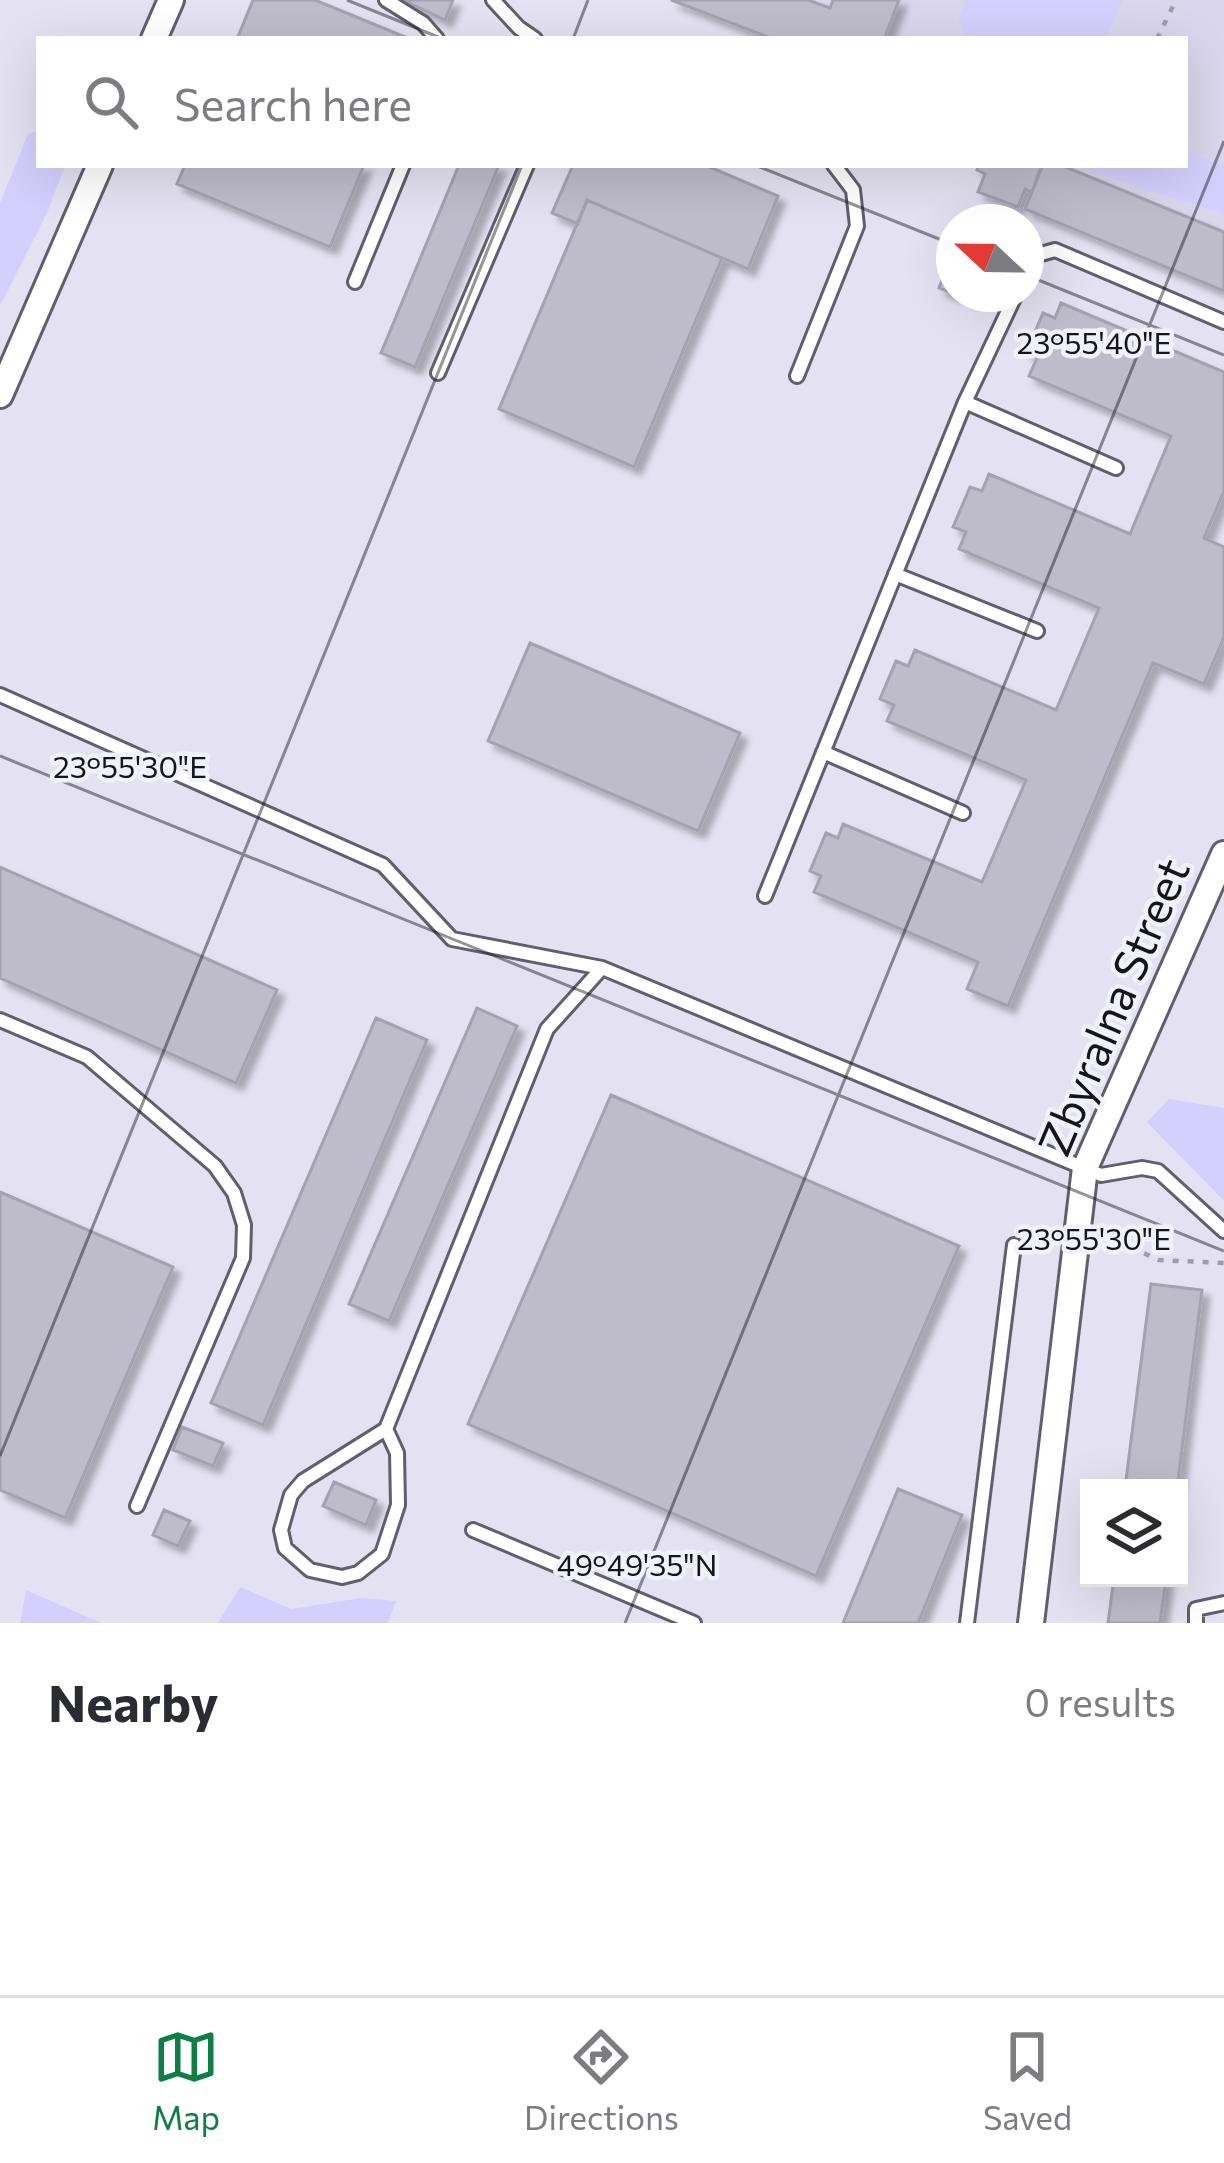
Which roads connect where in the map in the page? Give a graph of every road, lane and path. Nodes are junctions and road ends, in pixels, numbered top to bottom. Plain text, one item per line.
1 (171, 0) edge
2 (386, 0) edge
3 (493, 0) edge
4 (1176, 0) edge
5 (155, 36) edge
6 (434, 36) edge
7 (531, 36) edge
8 (1158, 36) edge
9 (99, 168) edge
10 (402, 168) edge
11 (526, 168) edge
12 (836, 168) edge
13 (1044, 253) edge
14 (355, 282) dead end
15 (1008, 312) edge
16 (1224, 322) edge
17 (8, 356) edge
18 (438, 373) dead end
19 (797, 376) dead end
20 (0, 394) edge
21 (965, 402) junction
22 (1116, 468) dead end
23 (896, 574) junction
24 (1036, 631) dead end
25 (0, 695) edge
26 (823, 752) junction
27 (963, 813) dead end
28 (1224, 854) edge
29 (765, 896) dead end
30 (602, 968) junction
31 (0, 1020) edge
32 (1085, 1168) junction
33 (1094, 1231) dead end
34 (1224, 1231) edge
35 (1014, 1245) dead end
36 (1224, 1263) edge
37 (386, 1429) junction
38 (137, 1506) dead end
39 (473, 1530) dead end
40 (1224, 1603) edge
41 (694, 1623) edge
42 (967, 1623) edge
43 (1031, 1623) edge
44 (1196, 1623) edge

1 - 5 street
2 - 6 lane
3 - 7 lane
4 - 8 path
9 - 17 street
10 - 14 lane
11 - 18 lane
12 - 19 lane
13 - 16 lane
15 - 21 lane
17 - 20 street
21 - 22 lane
21 - 23 lane
23 - 24 lane
23 - 26 lane
25 - 30 lane
26 - 27 lane
26 - 29 lane
28 - 32 street, Zbyralna Street
30 - 32 lane
30 - 37 lane
31 - 38 lane
32 - 34 lane
32 - 43 street, Zbyralna Street
33 - 36 path
35 - 42 lane
37 - 37 lane
39 - 41 lane
40 - 44 lane

